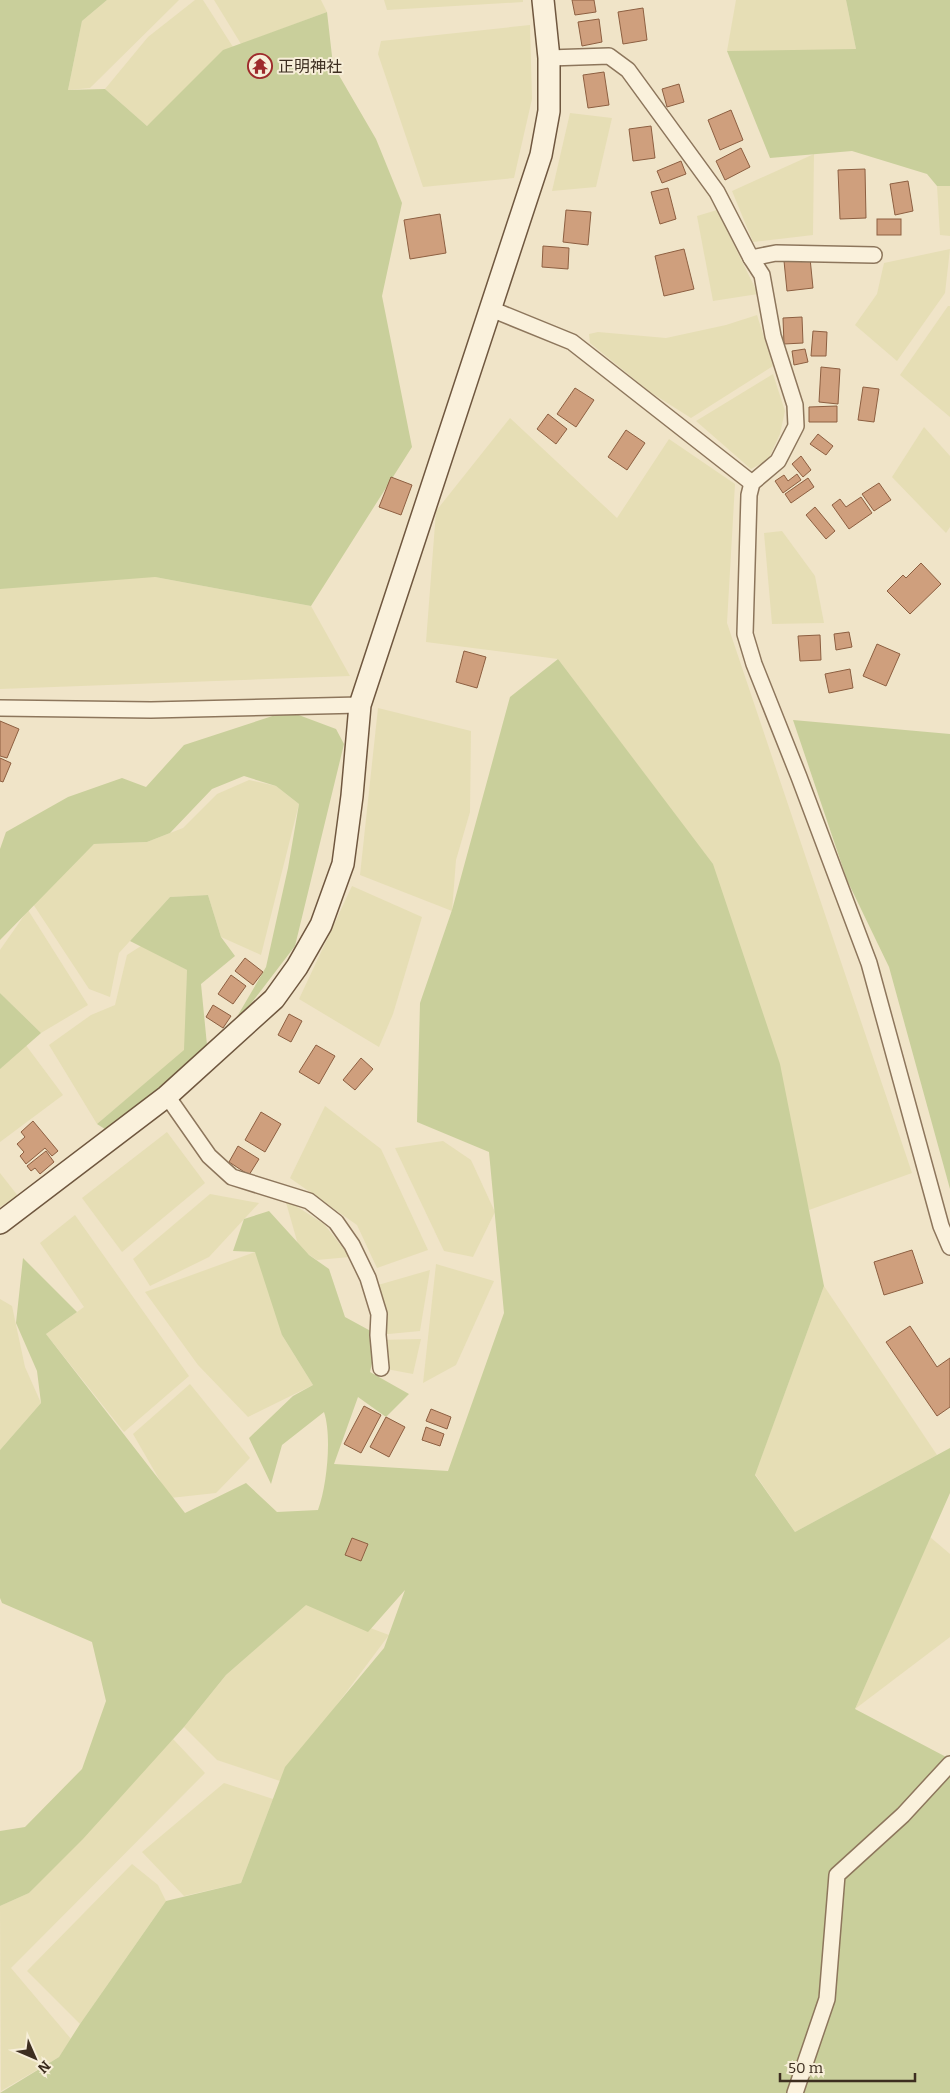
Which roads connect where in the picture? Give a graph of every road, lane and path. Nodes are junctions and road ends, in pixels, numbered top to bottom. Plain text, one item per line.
1 (543, 0) edge
2 (549, 58) junction
3 (874, 255) dead end
4 (751, 258) junction
5 (491, 309) junction
6 (752, 483) junction
7 (360, 705) junction
8 (0, 708) edge
9 (168, 1096) junction
10 (0, 1223) edge
11 (950, 1247) edge
12 (381, 1368) dead end
13 (950, 1764) edge
14 (796, 2093) edge

1 - 2 street
2 - 4 street
2 - 5 street
3 - 4 street
4 - 6 street
5 - 6 street
5 - 7 street
6 - 11 street
7 - 8 street
7 - 9 street
9 - 10 street
9 - 12 street
13 - 14 street

